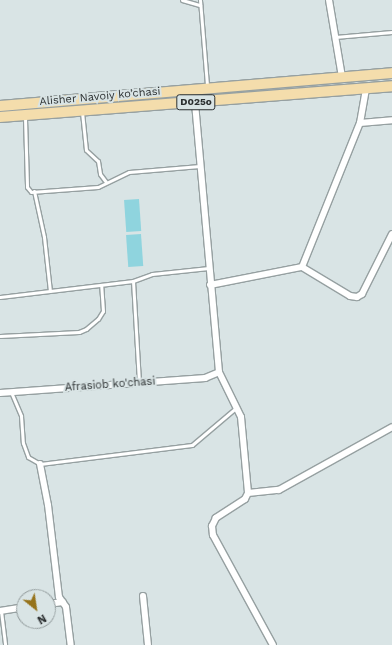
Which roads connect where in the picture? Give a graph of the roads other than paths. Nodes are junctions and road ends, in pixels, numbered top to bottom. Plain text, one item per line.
1 (182, 0) edge
2 (200, 0) edge
3 (329, 0) edge
4 (200, 4) junction
5 (392, 32) edge
6 (335, 37) junction
7 (392, 73) edge
8 (342, 77) junction
9 (392, 86) edge
10 (207, 88) junction
11 (366, 88) junction
12 (39, 103) junction
13 (194, 103) junction
14 (0, 106) edge
15 (82, 111) junction
16 (40, 114) junction
17 (25, 116) junction
18 (0, 117) edge
19 (392, 120) edge
20 (360, 123) junction
21 (200, 166) junction
22 (106, 182) junction
23 (34, 191) junction
24 (392, 234) edge
25 (302, 267) junction
26 (209, 268) junction
27 (133, 281) junction
28 (101, 285) junction
29 (210, 285) junction
30 (50, 291) junction
31 (0, 296) edge
32 (0, 336) edge
33 (219, 372) junction
34 (139, 382) junction
35 (11, 392) junction
36 (0, 393) edge
37 (237, 407) junction
38 (392, 427) edge
39 (40, 464) junction
40 (248, 493) junction
41 (142, 596) dead end
42 (63, 602) junction
43 (56, 603) edge
44 (16, 608) edge
45 (1, 610) edge
46 (5, 645) edge
47 (71, 645) edge
48 (148, 645) edge
49 (273, 645) edge

1 - 4 lane
2 - 4 lane
3 - 6 street
4 - 10 lane
5 - 6 lane
6 - 8 street
7 - 8 main road, Alisher Navoiy ko’chasi
8 - 10 main road, Alisher Navoiy ko’chasi
9 - 11 main road, Alisher Navoiy ko’chasi / D025o
10 - 12 main road, Alisher Navoiy ko’chasi
11 - 13 main road, Alisher Navoiy ko’chasi / D025o
11 - 20 street
12 - 14 main road, Alisher Navoiy ko’chasi
12 - 16 main road
13 - 15 main road, Alisher Navoiy ko’chasi / D025o
13 - 21 street
15 - 16 main road, Alisher Navoiy ko’chasi / D025o
15 - 22 lane
16 - 17 main road, Alisher Navoiy ko’chasi / D025o
17 - 18 main road, Alisher Navoiy ko’chasi / D025o
17 - 23 lane
19 - 20 street
20 - 25 street
21 - 22 lane
21 - 26 street
22 - 23 lane
23 - 30 lane
24 - 25 street
25 - 29 street
26 - 27 lane
26 - 29 street
27 - 28 lane
27 - 34 lane
28 - 30 lane
28 - 32 lane
29 - 33 street
30 - 31 lane
33 - 34 street, Afrasiob ko'chasi
33 - 37 street
34 - 35 street, Afrasiob ko'chasi
35 - 36 street, Afrasiob ko'chasi
35 - 39 lane
37 - 39 lane
37 - 40 street
38 - 40 street
39 - 42 street
40 - 49 street
41 - 48 street
42 - 43 street
42 - 47 street
44 - 45 street
45 - 46 lane

